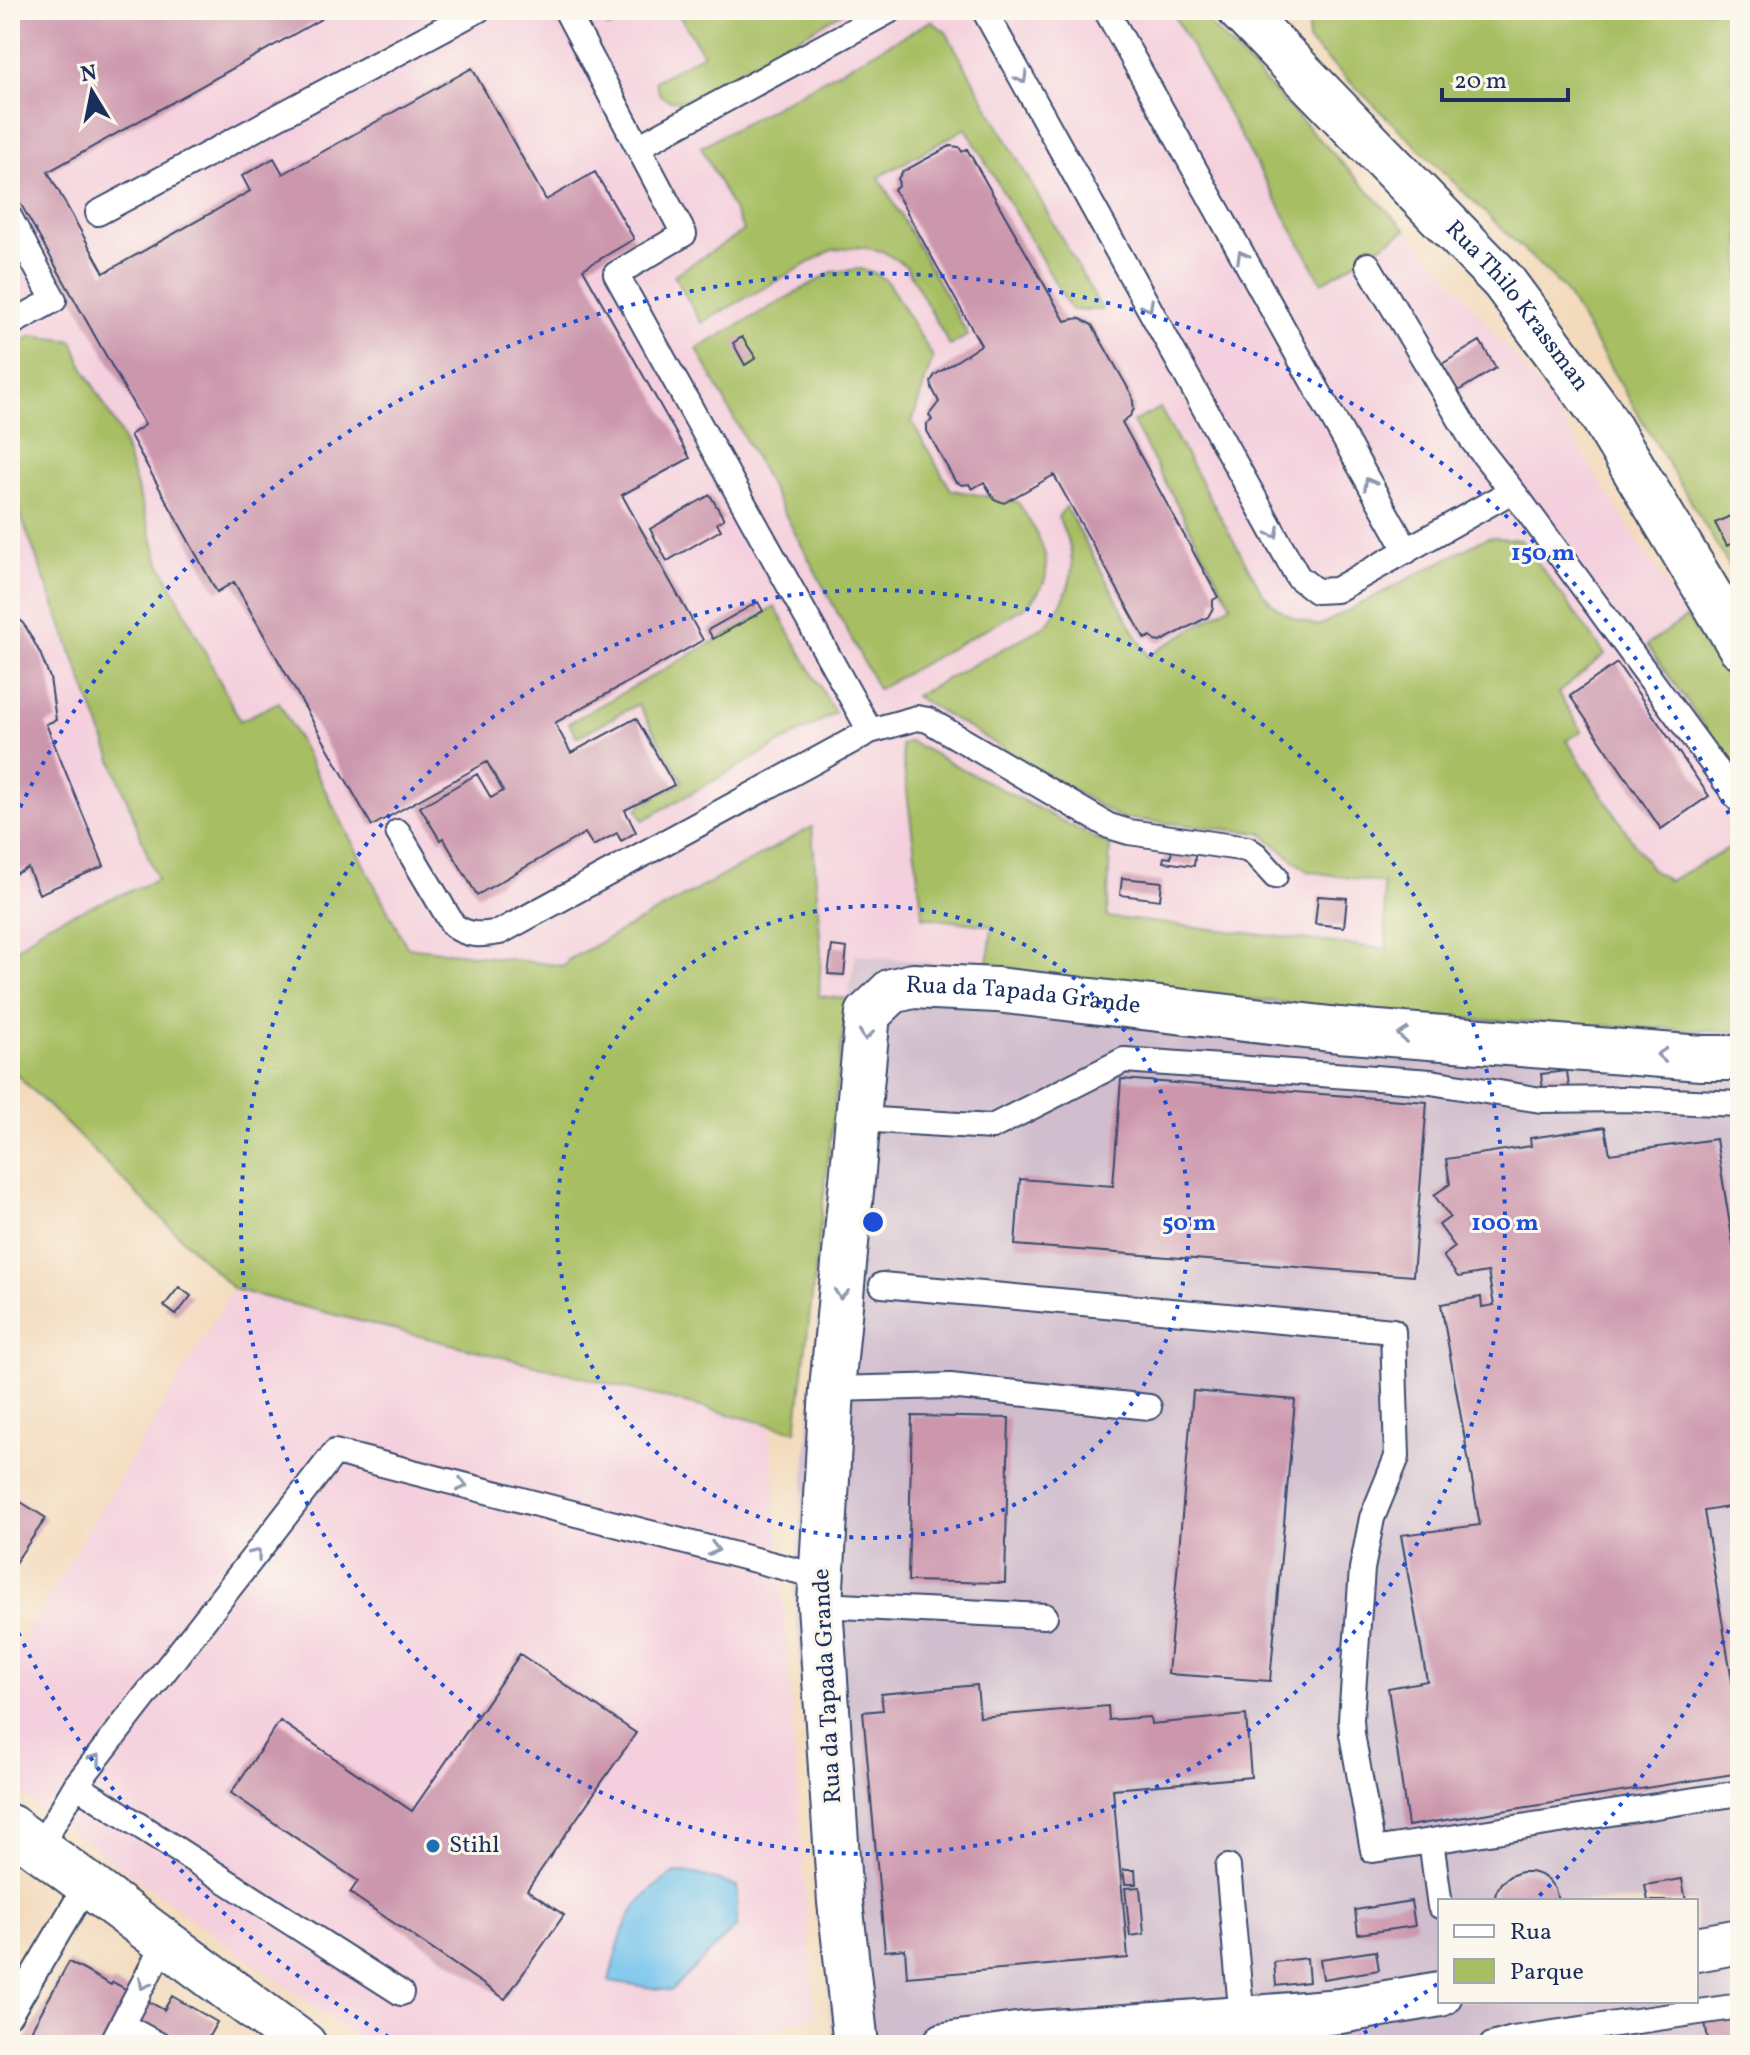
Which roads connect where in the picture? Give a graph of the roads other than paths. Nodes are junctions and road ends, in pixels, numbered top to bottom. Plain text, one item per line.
1 (478, 10) edge
2 (566, 10) edge
3 (891, 10) edge
4 (984, 10) edge
5 (1106, 10) edge
6 (1240, 10) edge
7 (638, 147) junction
8 (98, 213) dead end
9 (10, 218) edge
10 (1368, 265) dead end
11 (10, 324) edge
12 (1512, 491) junction
13 (1407, 551) junction
14 (1740, 646) edge
15 (870, 731) junction
16 (1739, 800) edge
17 (398, 832) dead end
18 (1275, 876) dead end
19 (1740, 1058) edge
20 (1740, 1104) edge
21 (859, 1119) junction
22 (882, 1285) dead end
23 (832, 1389) junction
24 (1149, 1407) dead end
25 (821, 1591) junction
26 (1045, 1616) dead end
27 (76, 1785) junction
28 (1740, 1793) edge
29 (24, 1838) edge
30 (1431, 1841) junction
31 (1228, 1867) dead end
32 (87, 1884) junction
33 (1439, 1899) edge
34 (1740, 1941) edge
35 (165, 1942) junction
36 (1698, 1949) edge
37 (401, 1993) dead end
38 (1438, 1994) edge
39 (1740, 2006) edge
40 (10, 2014) edge
41 (1242, 2019) junction
42 (117, 2035) edge
43 (159, 2045) edge
44 (304, 2045) edge
45 (856, 2045) edge
46 (945, 2045) edge
47 (1492, 2045) edge

1 - 8 lane
2 - 7 lane
3 - 7 lane
4 -> 13 lane
13 -> 5 lane
6 - 14 street, Rua Thilo Krassman
7 - 15 lane
9 - 11 lane
10 - 12 lane
12 - 13 lane
12 - 16 lane
15 - 17 lane
15 - 18 lane
19 -> 21 street, Rua da Tapada Grande
20 - 21 lane
21 -> 23 street, Rua da Tapada Grande
22 - 30 lane
23 - 24 lane
23 - 25 street, Rua da Tapada Grande
25 - 26 lane
27 -> 25 lane
25 - 45 street, Rua da Tapada Grande
27 - 29 lane
27 - 37 lane
28 - 30 lane
29 - 32 street
30 - 33 lane
31 - 41 lane
32 - 35 street
32 - 40 lane
34 - 36 street
35 -> 42 lane
35 - 44 street
38 - 41 street
39 - 47 lane
41 - 46 street
42 - 43 lane

